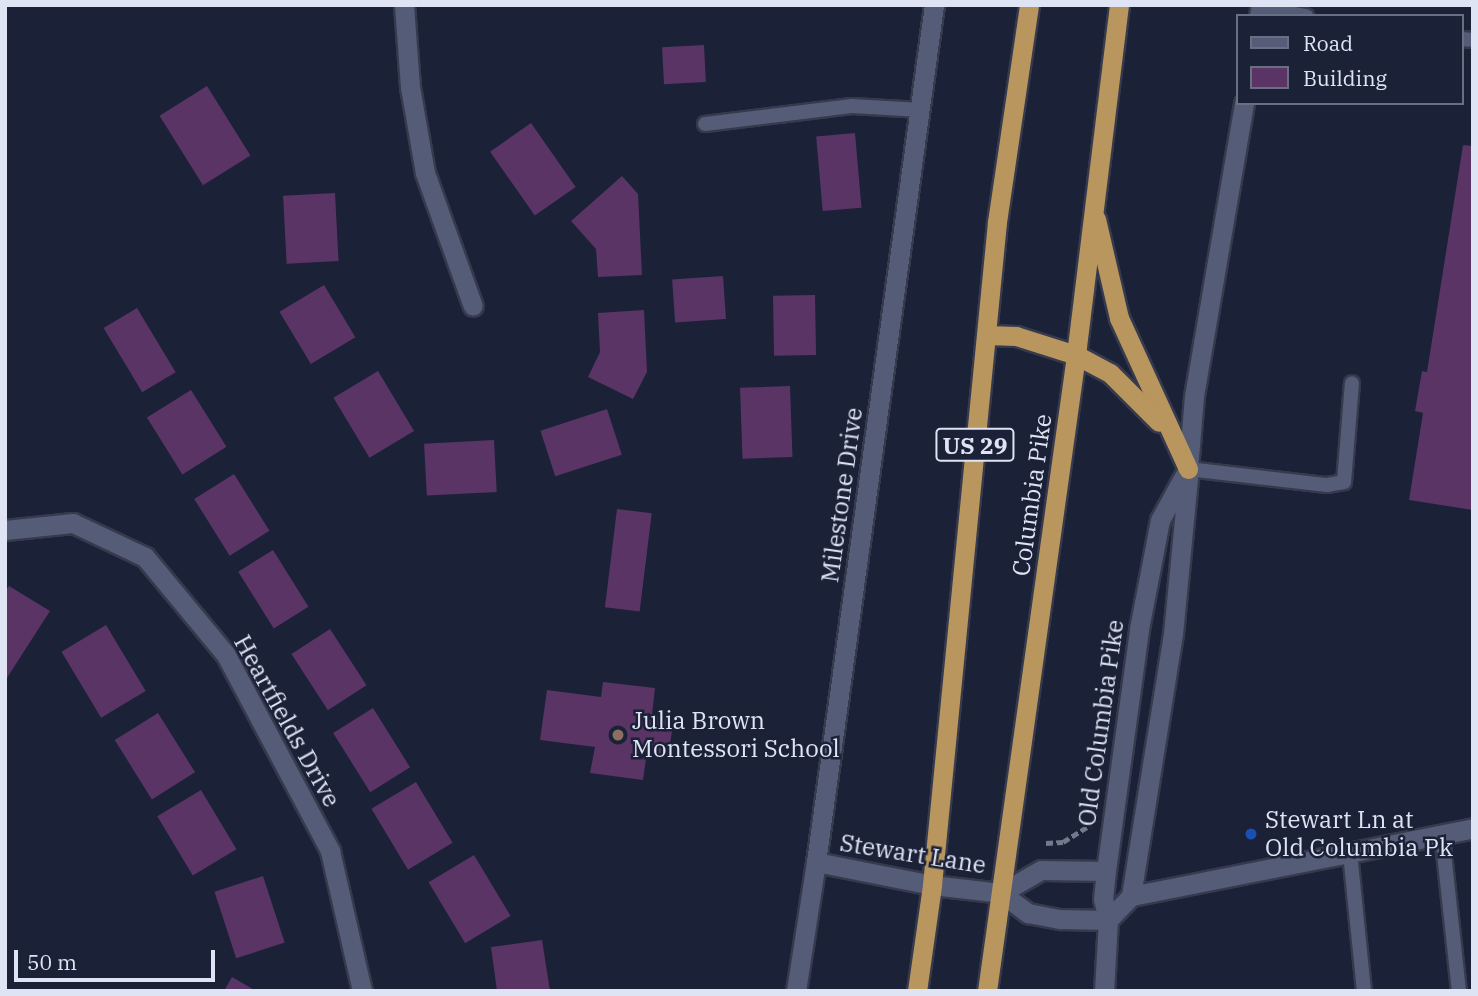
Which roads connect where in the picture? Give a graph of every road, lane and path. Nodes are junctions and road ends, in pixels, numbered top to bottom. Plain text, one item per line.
1 (404, 5) edge
2 (934, 5) edge
3 (1030, 5) edge
4 (1119, 5) edge
5 (1260, 10) edge
6 (1291, 14) edge
7 (1244, 105) edge
8 (921, 110) junction
9 (705, 124) dead end
10 (1092, 204) junction
11 (473, 306) dead end
12 (986, 335) junction
13 (1076, 355) junction
14 (1352, 383) dead end
15 (1167, 431) junction
16 (1188, 469) junction
17 (5, 530) edge
18 (1101, 826) dead end
19 (1473, 828) edge
20 (1442, 835) junction
21 (1046, 843) dead end
22 (1350, 853) junction
23 (816, 862) junction
24 (1105, 871) junction
25 (932, 885) junction
26 (1001, 893) junction
27 (1131, 896) junction
28 (1108, 920) junction
29 (362, 991) edge
30 (796, 991) edge
31 (917, 991) edge
32 (987, 991) edge
33 (1104, 991) edge
34 (1364, 991) edge
35 (1459, 991) edge

1 - 11 street
2 - 8 street, Milestone Drive
3 - 12 highway, US 29
4 - 10 highway, Columbia Pike
5 - 6 lane
7 - 16 street, Old Columbia Pike
8 - 9 lane
8 - 23 street, Milestone Drive
10 - 13 highway, Columbia Pike
10 - 15 highway
12 - 13 highway
12 - 25 highway, US 29
13 - 15 highway
13 - 26 highway, Columbia Pike
14 - 16 lane
15 - 16 highway
16 - 24 street, Old Columbia Pike
16 - 27 street, Old Columbia Pike
17 - 29 street, Heartfields Drive
18 - 21 path
19 - 20 street
20 - 22 street
20 - 35 lane
22 - 27 street
22 - 34 lane
23 - 25 street, Stewart Lane
23 - 30 street, Milestone Drive
24 - 26 street, Stewart Lane
24 - 28 street, Old Columbia Pike
25 - 26 street, Stewart Lane
25 - 31 highway, US 29
26 - 28 street, Stewart Lane
26 - 32 highway, Columbia Pike
27 - 28 street
28 - 33 street, Old Columbia Pike

